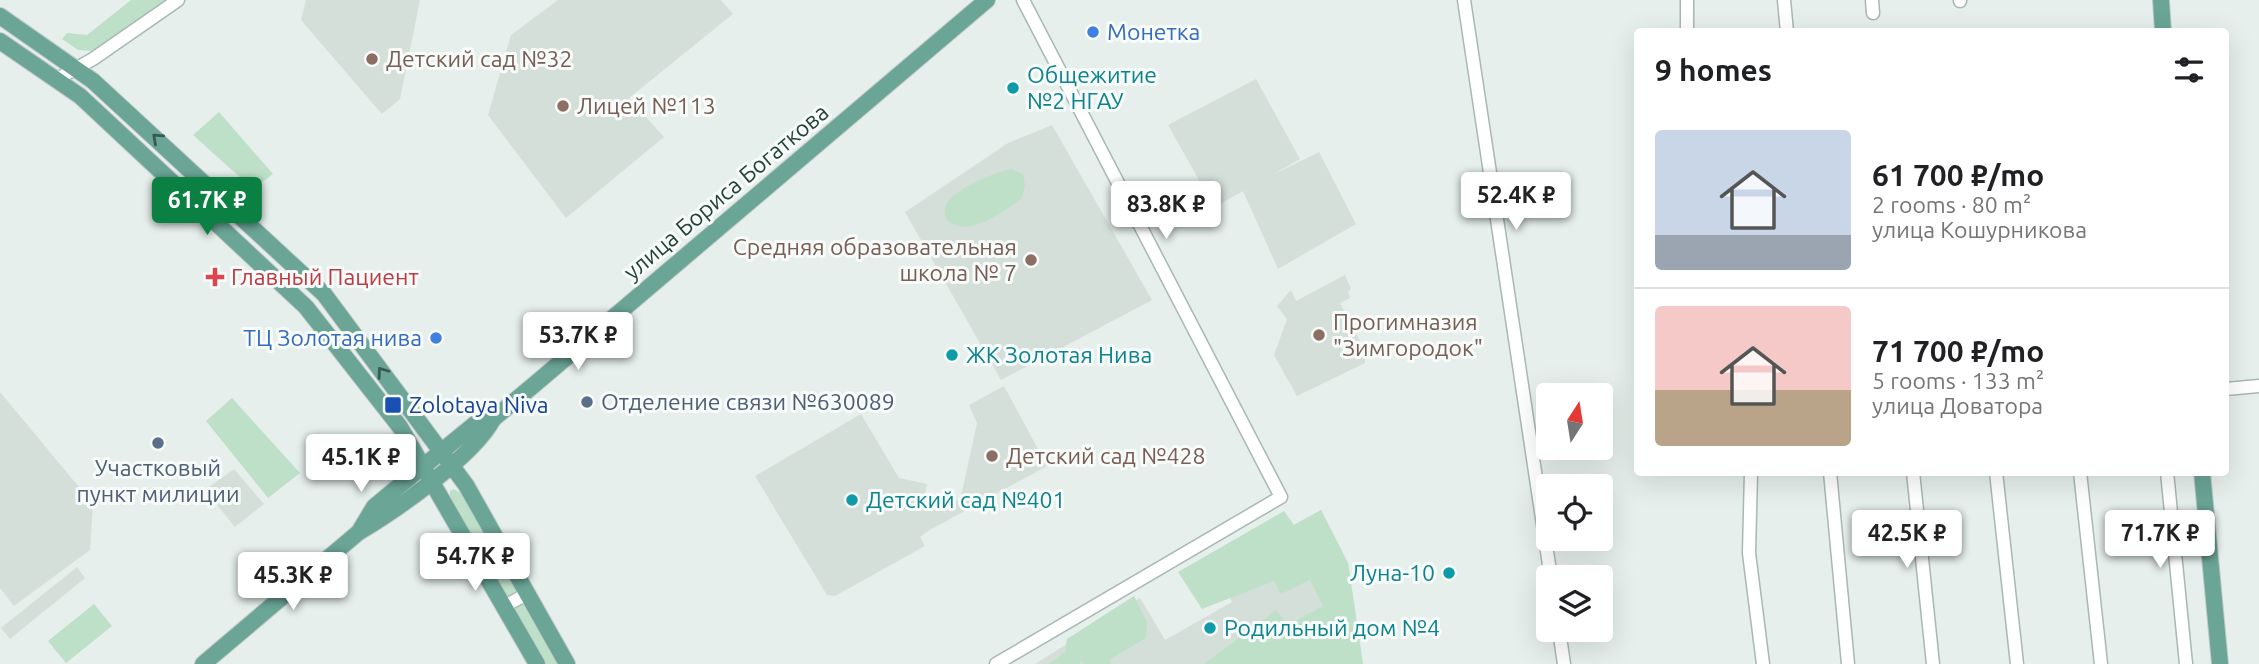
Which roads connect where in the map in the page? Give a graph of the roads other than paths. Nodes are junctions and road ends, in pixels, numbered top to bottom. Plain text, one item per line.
1 (178, 0) edge
2 (987, 0) edge
3 (1023, 0) edge
4 (1464, 0) edge
5 (1687, 0) edge
6 (1784, 0) edge
7 (2161, 0) edge
8 (0, 16) edge
9 (1687, 28) edge
10 (1787, 28) edge
11 (2162, 28) edge
12 (0, 41) edge
13 (76, 68) junction
14 (59, 78) junction
15 (2259, 386) edge
16 (2229, 389) edge
17 (395, 421) junction
18 (447, 458) junction
19 (427, 474) junction
20 (1751, 476) edge
21 (1830, 476) edge
22 (1913, 476) edge
23 (1996, 476) edge
24 (2080, 476) edge
25 (2167, 476) edge
26 (2202, 476) edge
27 (398, 487) junction
28 (359, 532) junction
29 (1549, 565) edge
30 (528, 593) junction
31 (505, 606) junction
32 (1561, 642) edge
33 (203, 664) edge
34 (537, 664) edge
35 (568, 664) edge
36 (996, 664) edge
37 (1564, 664) edge
38 (1763, 664) edge
39 (1848, 664) edge
40 (1933, 664) edge
41 (2017, 664) edge
42 (2101, 664) edge
43 (2186, 664) edge
44 (2220, 664) edge

1 - 13 street
2 - 18 main road, улица Бориса Богаткова
3 - 36 street
4 - 29 street
5 - 9 street
6 - 10 street
7 - 11 main road
8 - 13 main road
12 - 14 main road
13 - 14 street
18 -> 13 main road
14 - 17 main road
15 - 16 street
17 - 19 main road
17 - 27 main road
18 - 19 main road, улица Бориса Богаткова
18 - 30 main road
19 - 27 main road, улица Бориса Богаткова
19 - 28 main road, улица Бориса Богаткова
19 - 31 main road
20 - 38 street
21 - 39 street
22 - 40 street
23 - 41 street
24 - 42 street
25 - 43 street
26 - 44 main road
27 - 28 main road, улица Бориса Богаткова
28 - 33 main road, улица Бориса Богаткова
30 - 31 street
30 - 35 main road
31 - 34 main road
32 - 37 street

